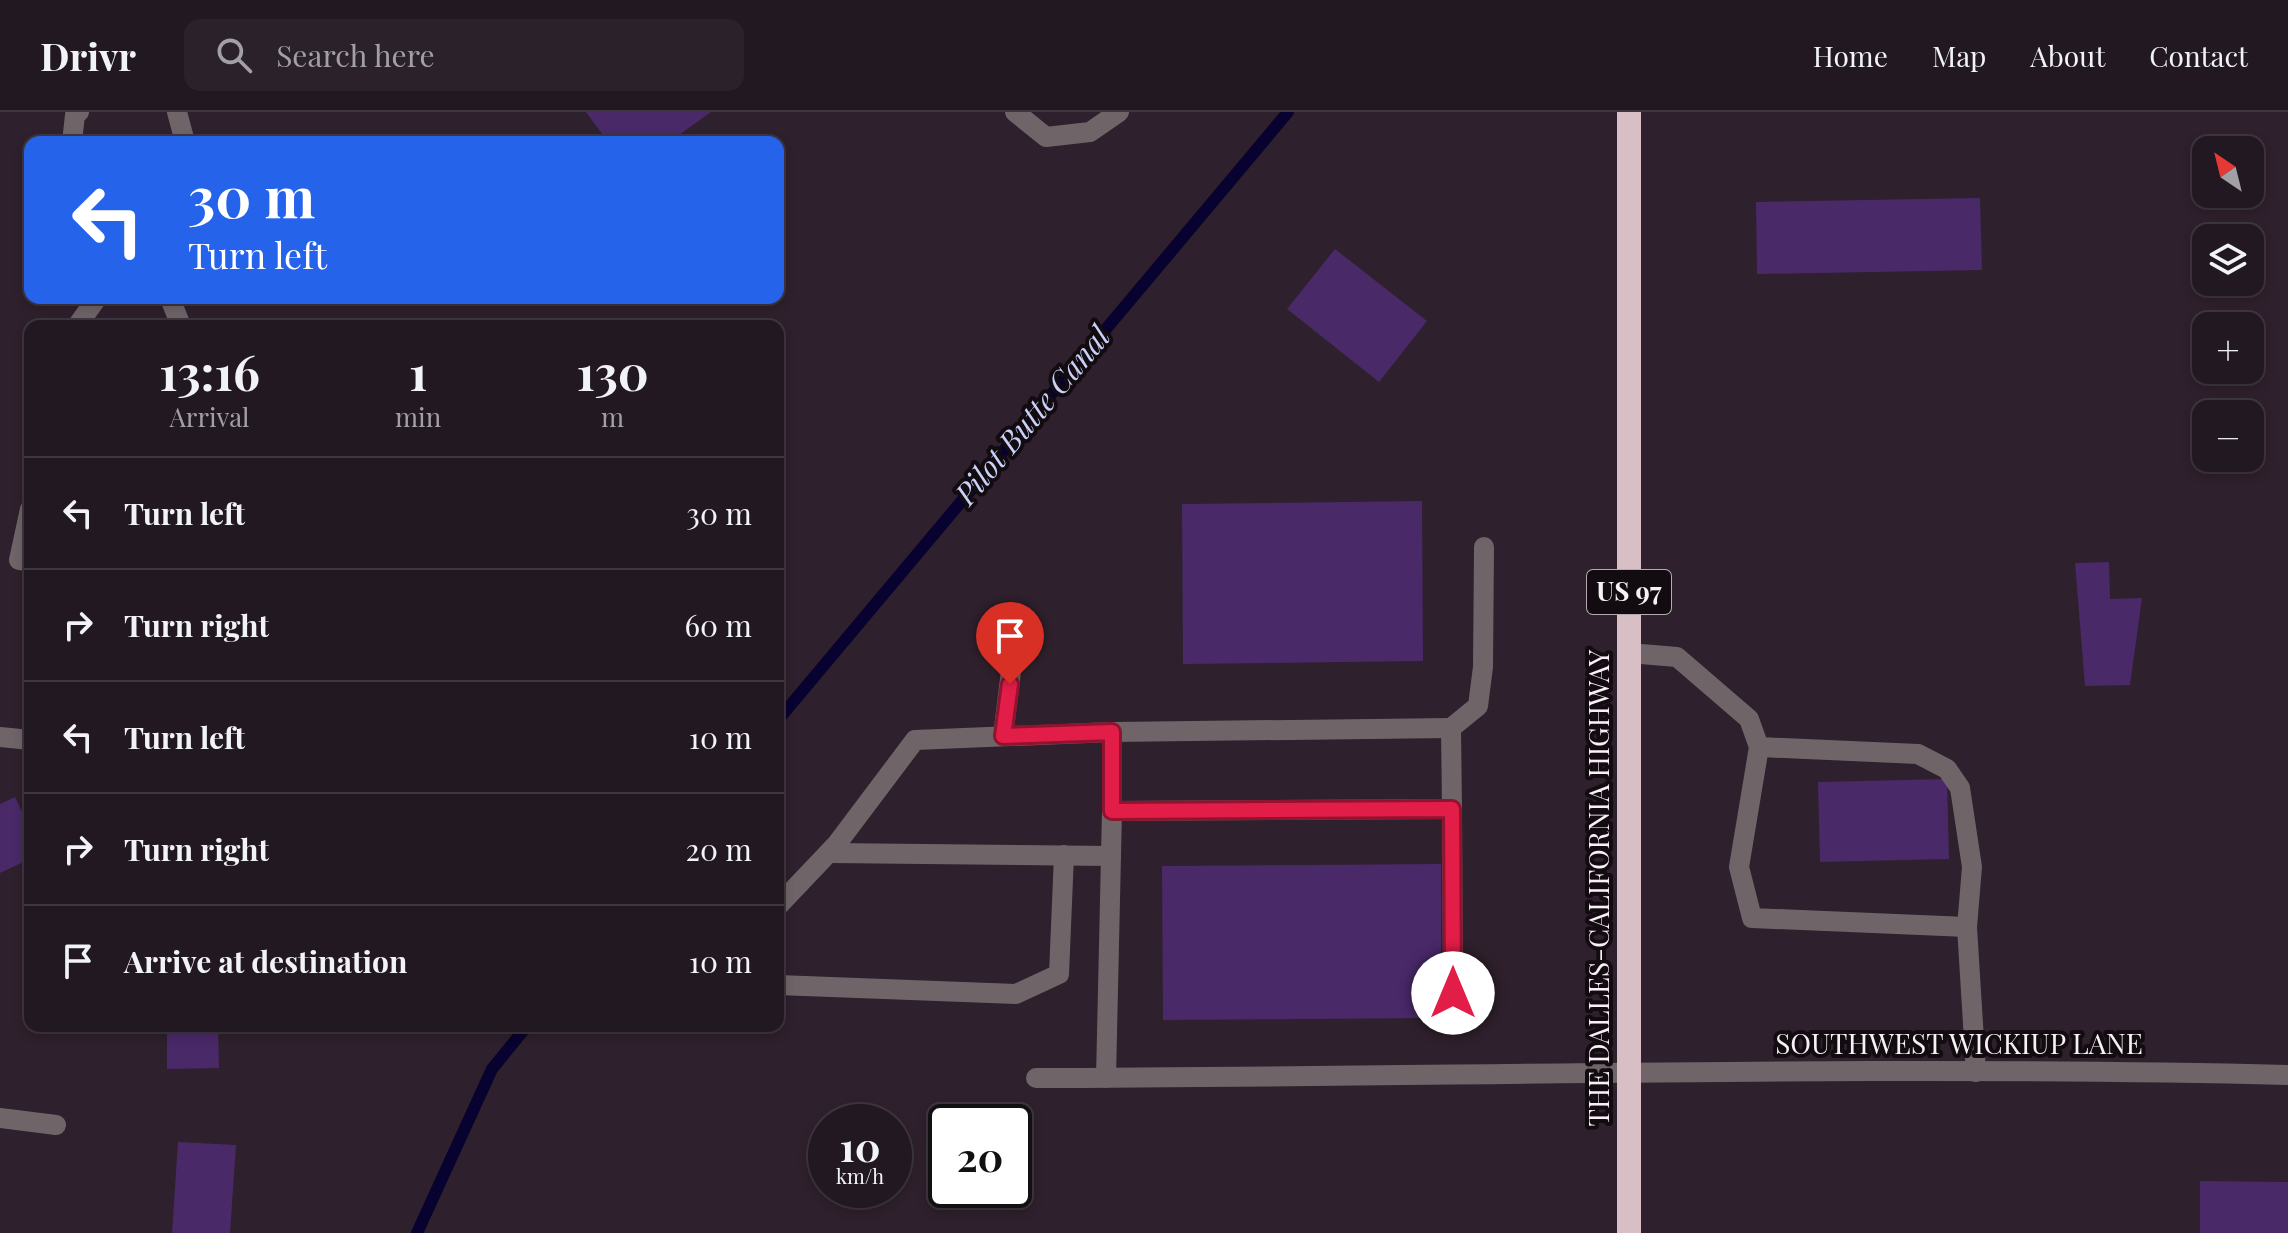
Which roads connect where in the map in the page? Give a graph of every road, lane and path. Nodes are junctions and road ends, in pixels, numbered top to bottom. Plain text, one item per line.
1 (79, 112) edge
2 (177, 112) edge
3 (1015, 112) edge
4 (1119, 112) edge
5 (1629, 112) edge
6 (73, 136) edge
7 (183, 136) edge
8 (24, 537) edge
9 (1484, 547) dead end
10 (24, 560) edge
11 (1016, 631) dead end
12 (1629, 653) junction
13 (1451, 728) junction
14 (1112, 732) junction
15 (1003, 736) junction
16 (0, 737) edge
17 (24, 738) edge
18 (1759, 747) junction
19 (1452, 809) junction
20 (1112, 811) junction
21 (834, 847) junction
22 (1064, 855) junction
23 (1111, 856) junction
24 (784, 900) edge
25 (1967, 927) junction
26 (784, 985) edge
27 (1453, 993) dead end
28 (1629, 1072) junction
29 (1976, 1072) junction
30 (2288, 1075) edge
31 (1036, 1078) dead end
32 (1106, 1078) junction
33 (0, 1118) edge
34 (56, 1125) dead end
35 (1629, 1233) edge

1 - 6 street
2 - 7 street
3 - 4 street
5 - 12 highway, THE DALLES-CALIFORNIA HIGHWAY / US 97
8 - 10 street
9 - 13 street
11 - 15 street
12 - 18 street
12 - 28 highway, THE DALLES-CALIFORNIA HIGHWAY / US 97
13 - 14 street
13 - 19 street
14 - 15 street
14 - 20 street
15 - 21 street
16 - 17 street
18 - 25 street
18 - 25 street
19 - 20 street
19 - 27 street
20 - 23 street
21 - 22 street
21 - 24 street
22 - 23 street
22 - 26 street
23 - 32 street
25 - 29 street
28 - 29 street, SOUTHWEST WICKIUP LANE
28 - 32 street, SOUTHWEST WICKIUP LANE
28 - 35 highway, THE DALLES-CALIFORNIA HIGHWAY / US 97
29 - 30 street, SOUTHWEST WICKIUP LANE
31 - 32 street, SOUTHWEST WICKIUP LANE
33 - 34 street

